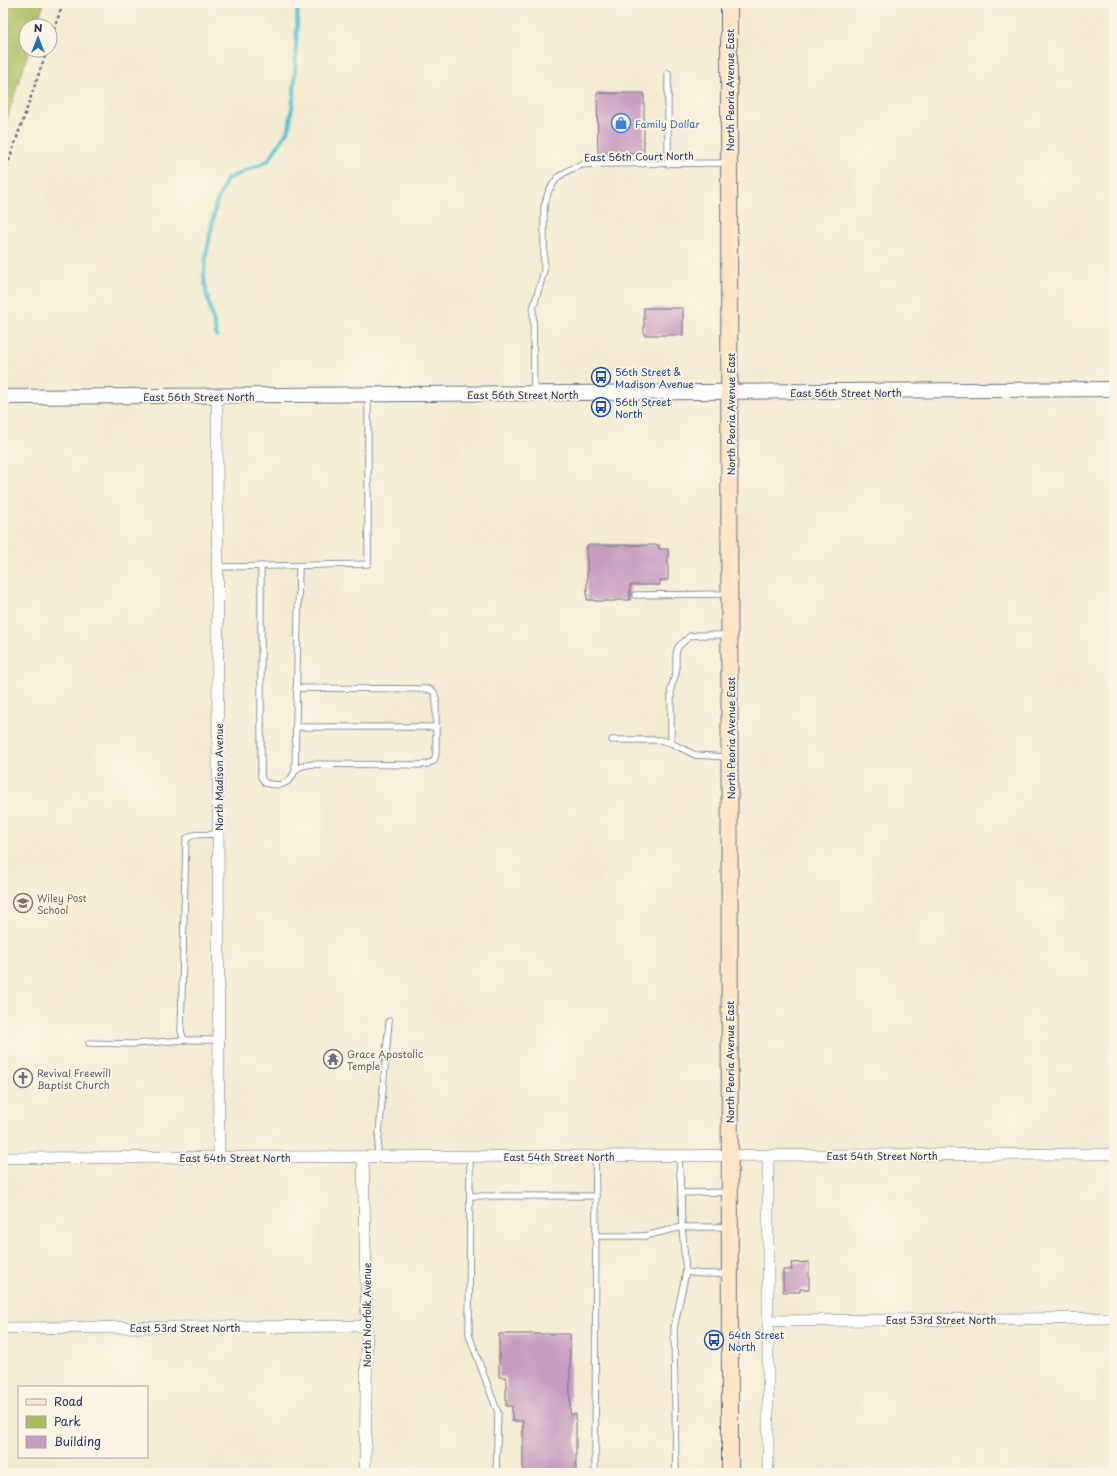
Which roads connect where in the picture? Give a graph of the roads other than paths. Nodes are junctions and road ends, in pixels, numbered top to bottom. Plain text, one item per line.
1 (729, 3) edge
2 (668, 73) dead end
3 (729, 163) junction
4 (668, 164) junction
5 (1114, 389) edge
6 (730, 392) junction
7 (534, 394) junction
8 (217, 395) junction
9 (368, 395) junction
10 (3, 397) edge
11 (261, 566) junction
12 (299, 566) junction
13 (218, 567) junction
14 (730, 594) junction
15 (636, 595) dead end
16 (730, 634) junction
17 (296, 688) junction
18 (436, 726) junction
19 (296, 727) junction
20 (612, 740) dead end
21 (671, 743) junction
22 (730, 757) junction
23 (295, 770) junction
24 (218, 834) junction
25 (389, 1021) dead end
26 (184, 1040) junction
27 (218, 1040) junction
28 (89, 1043) dead end
29 (1114, 1154) edge
30 (729, 1155) junction
31 (470, 1156) junction
32 (595, 1156) junction
33 (679, 1156) junction
34 (768, 1156) junction
35 (364, 1157) junction
36 (376, 1157) junction
37 (3, 1158) edge
38 (219, 1158) junction
39 (729, 1192) junction
40 (681, 1193) junction
41 (470, 1196) junction
42 (596, 1196) junction
43 (682, 1227) junction
44 (729, 1227) junction
45 (596, 1236) junction
46 (686, 1272) junction
47 (729, 1274) junction
48 (1114, 1318) edge
49 (768, 1321) junction
50 (367, 1326) junction
51 (3, 1328) edge
52 (365, 1473) edge
53 (496, 1473) edge
54 (595, 1473) edge
55 (676, 1473) edge
56 (730, 1473) edge
57 (768, 1473) edge

1 - 3 main road, North Peoria Avenue East
2 - 4 lane
3 - 4 lane, East 56th Court North
3 - 6 main road, North Peoria Avenue East
4 - 7 lane, East 56th Court North
5 - 6 street, East 56th Street North
6 - 7 street, East 56th Street North
6 - 14 main road, North Peoria Avenue East
7 - 9 street, East 56th Street North
8 - 9 street, East 56th Street North
8 - 10 street, East 56th Street North
8 - 13 street, North Madison Avenue
9 - 12 lane
11 - 12 lane
11 - 13 lane
11 - 23 lane
12 - 17 lane
13 - 24 street, North Madison Avenue
14 - 15 lane
14 - 16 main road, North Peoria Avenue East
16 - 21 lane
16 - 22 main road, North Peoria Avenue East
17 - 18 lane
17 - 19 lane
18 - 19 lane
18 - 23 lane
19 - 23 lane
20 - 21 lane
21 - 22 lane
22 - 30 main road, North Peoria Avenue East
24 - 26 lane
24 - 27 street, North Madison Avenue
25 - 36 lane
26 - 27 lane
26 - 28 lane
27 - 38 street, North Madison Avenue
29 - 34 street, East 54th Street North
30 - 33 street, East 54th Street North
30 - 34 street, East 54th Street North
30 - 39 main road, North Peoria Avenue East
31 - 32 street, East 54th Street North
31 - 36 street, East 54th Street North
31 - 41 lane
32 - 33 street, East 54th Street North
32 - 42 lane
33 - 40 lane
34 - 49 street
35 - 36 street, East 54th Street North
35 - 38 street, East 54th Street North
35 - 50 street, North Norfolk Avenue
37 - 38 street, East 54th Street North
39 - 40 lane
39 - 44 main road, North Peoria Avenue East
40 - 43 lane
41 - 42 lane
41 - 53 lane
42 - 45 lane
43 - 44 lane
43 - 45 lane
43 - 46 lane
44 - 47 main road, North Peoria Avenue East
45 - 54 lane
46 - 47 lane
46 - 55 lane
47 - 56 main road, North Peoria Avenue East
48 - 49 street, East 53rd Street North
49 - 57 street
50 - 51 street, East 53rd Street North
50 - 52 street, North Norfolk Avenue

